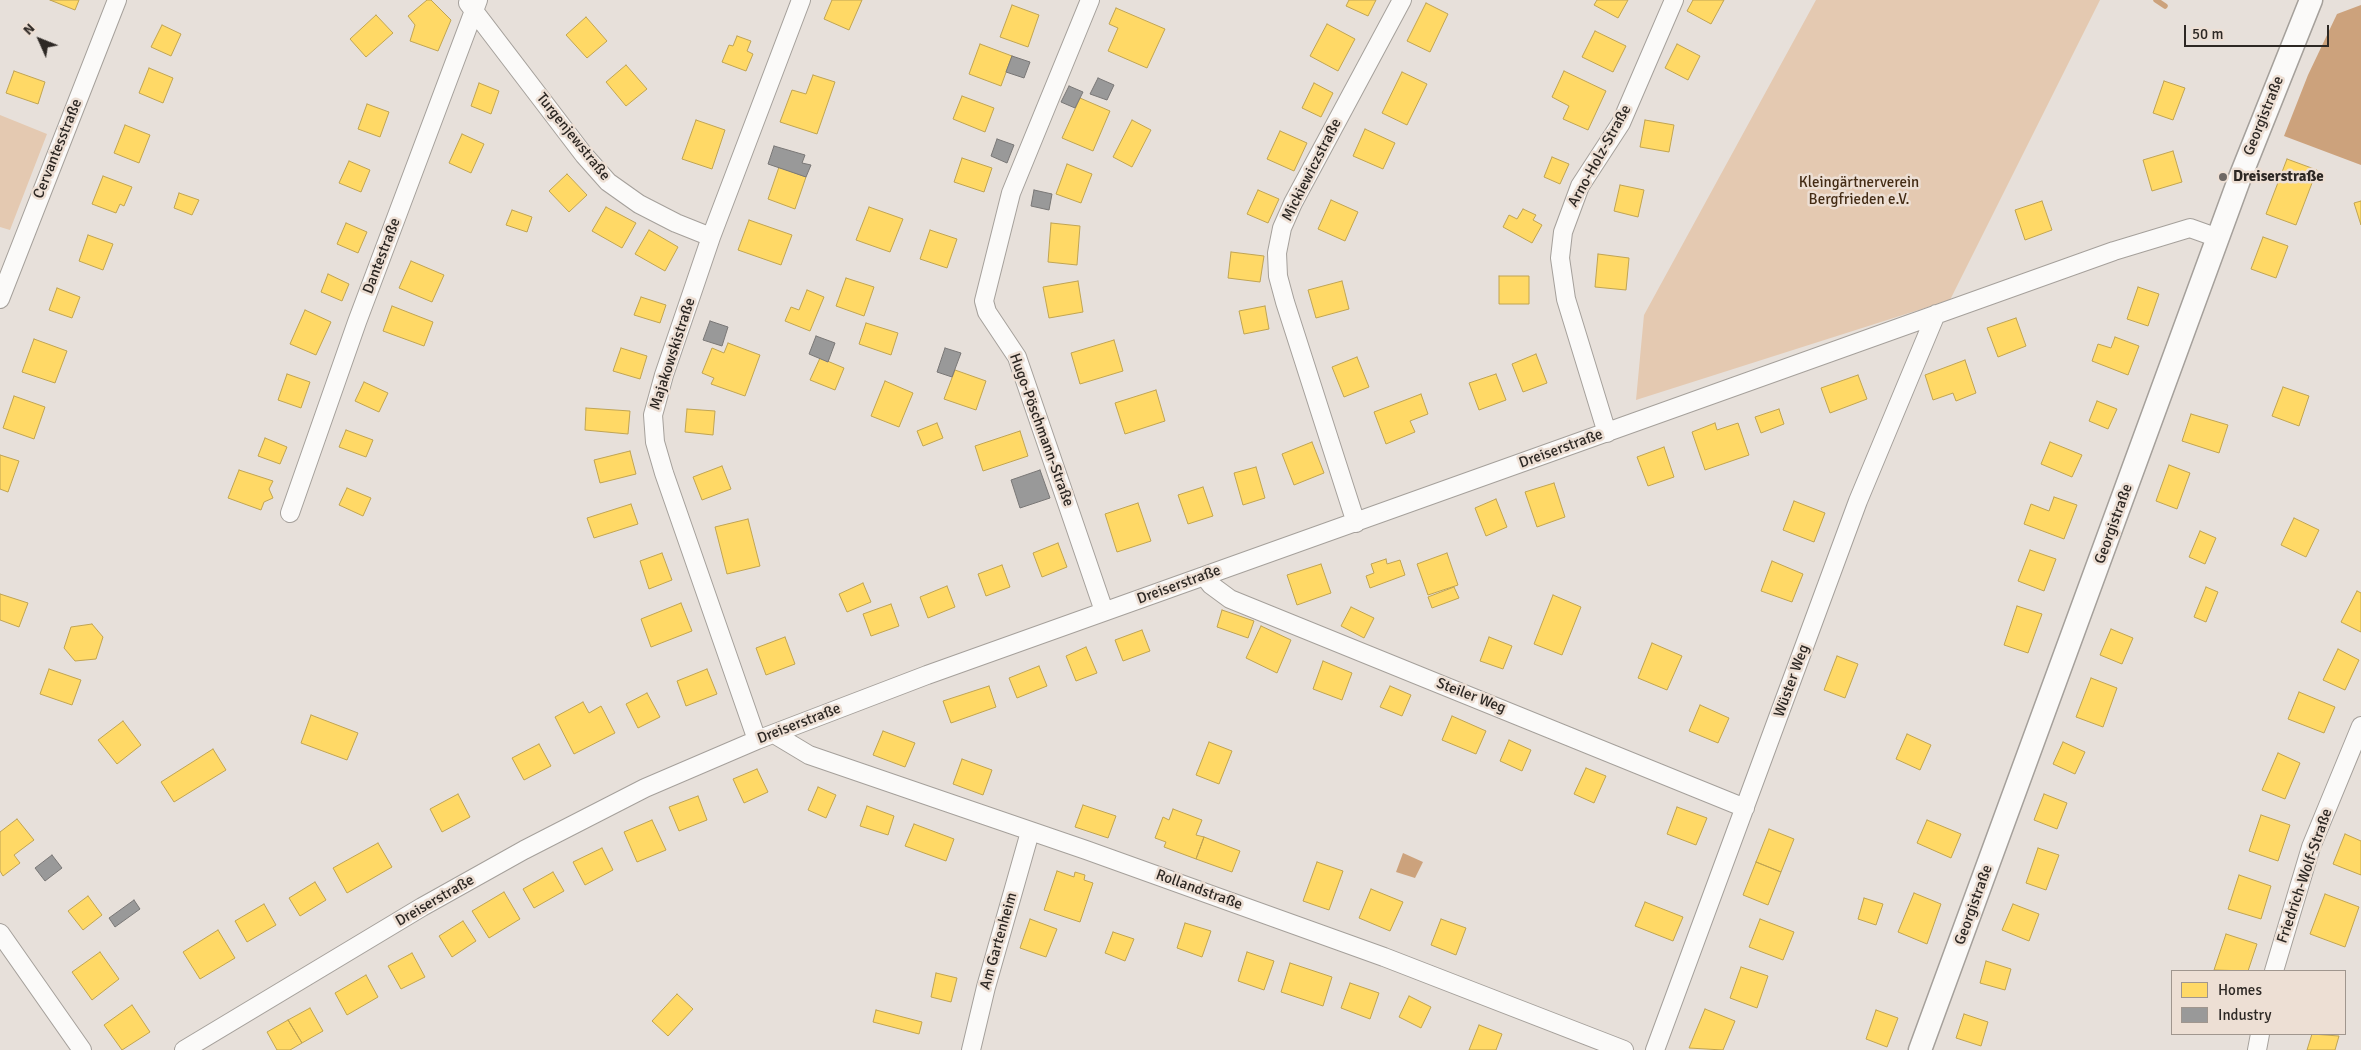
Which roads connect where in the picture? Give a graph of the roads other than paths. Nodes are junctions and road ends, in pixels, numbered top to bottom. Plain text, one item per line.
1 (117, 0) edge
2 (801, 0) edge
3 (1090, 0) edge
4 (1402, 0) edge
5 (1674, 0) edge
6 (2311, 0) edge
7 (473, 3) edge
8 (711, 236) junction
9 (2218, 238) junction
10 (0, 299) edge
11 (1936, 314) junction
12 (1607, 433) junction
13 (290, 512) dead end
14 (1356, 523) junction
15 (1204, 576) junction
16 (1104, 612) junction
17 (2361, 726) edge
18 (765, 737) junction
19 (1745, 808) junction
20 (1030, 832) junction
21 (0, 933) edge
22 (2274, 970) edge
23 (2260, 1035) edge
24 (82, 1050) edge
25 (184, 1050) edge
26 (970, 1050) edge
27 (1624, 1050) edge
28 (1655, 1050) edge
29 (1920, 1050) edge
30 (2257, 1050) edge

1 - 10 street, Cervantesstraße
2 - 8 street, Majakowskistraße
3 - 16 street, Hugo-Pöschmann-Straße
4 - 14 street, Mickiewiczstraße
5 - 12 street, Arno-Holz-Straße
6 - 9 street, Georgistraße
7 - 8 street, Turgenjewstraße
7 - 13 street, Dantestraße
8 - 18 street, Majakowskistraße
9 - 11 street, Dreiserstraße
9 - 29 street, Georgistraße
11 - 12 street, Dreiserstraße
11 - 19 street, Wüster Weg
12 - 14 street, Dreiserstraße
14 - 15 street, Dreiserstraße
15 - 16 street, Dreiserstraße
15 - 19 street, Steiler Weg
16 - 18 street, Dreiserstraße
17 - 22 street, Friedrich-Wolf-Straße
18 - 20 street, Rollandstraße
18 - 25 street, Dreiserstraße
19 - 28 street, Wüster Weg
20 - 26 street, Am Gartenheim
20 - 27 street, Rollandstraße
21 - 24 street
23 - 30 street

